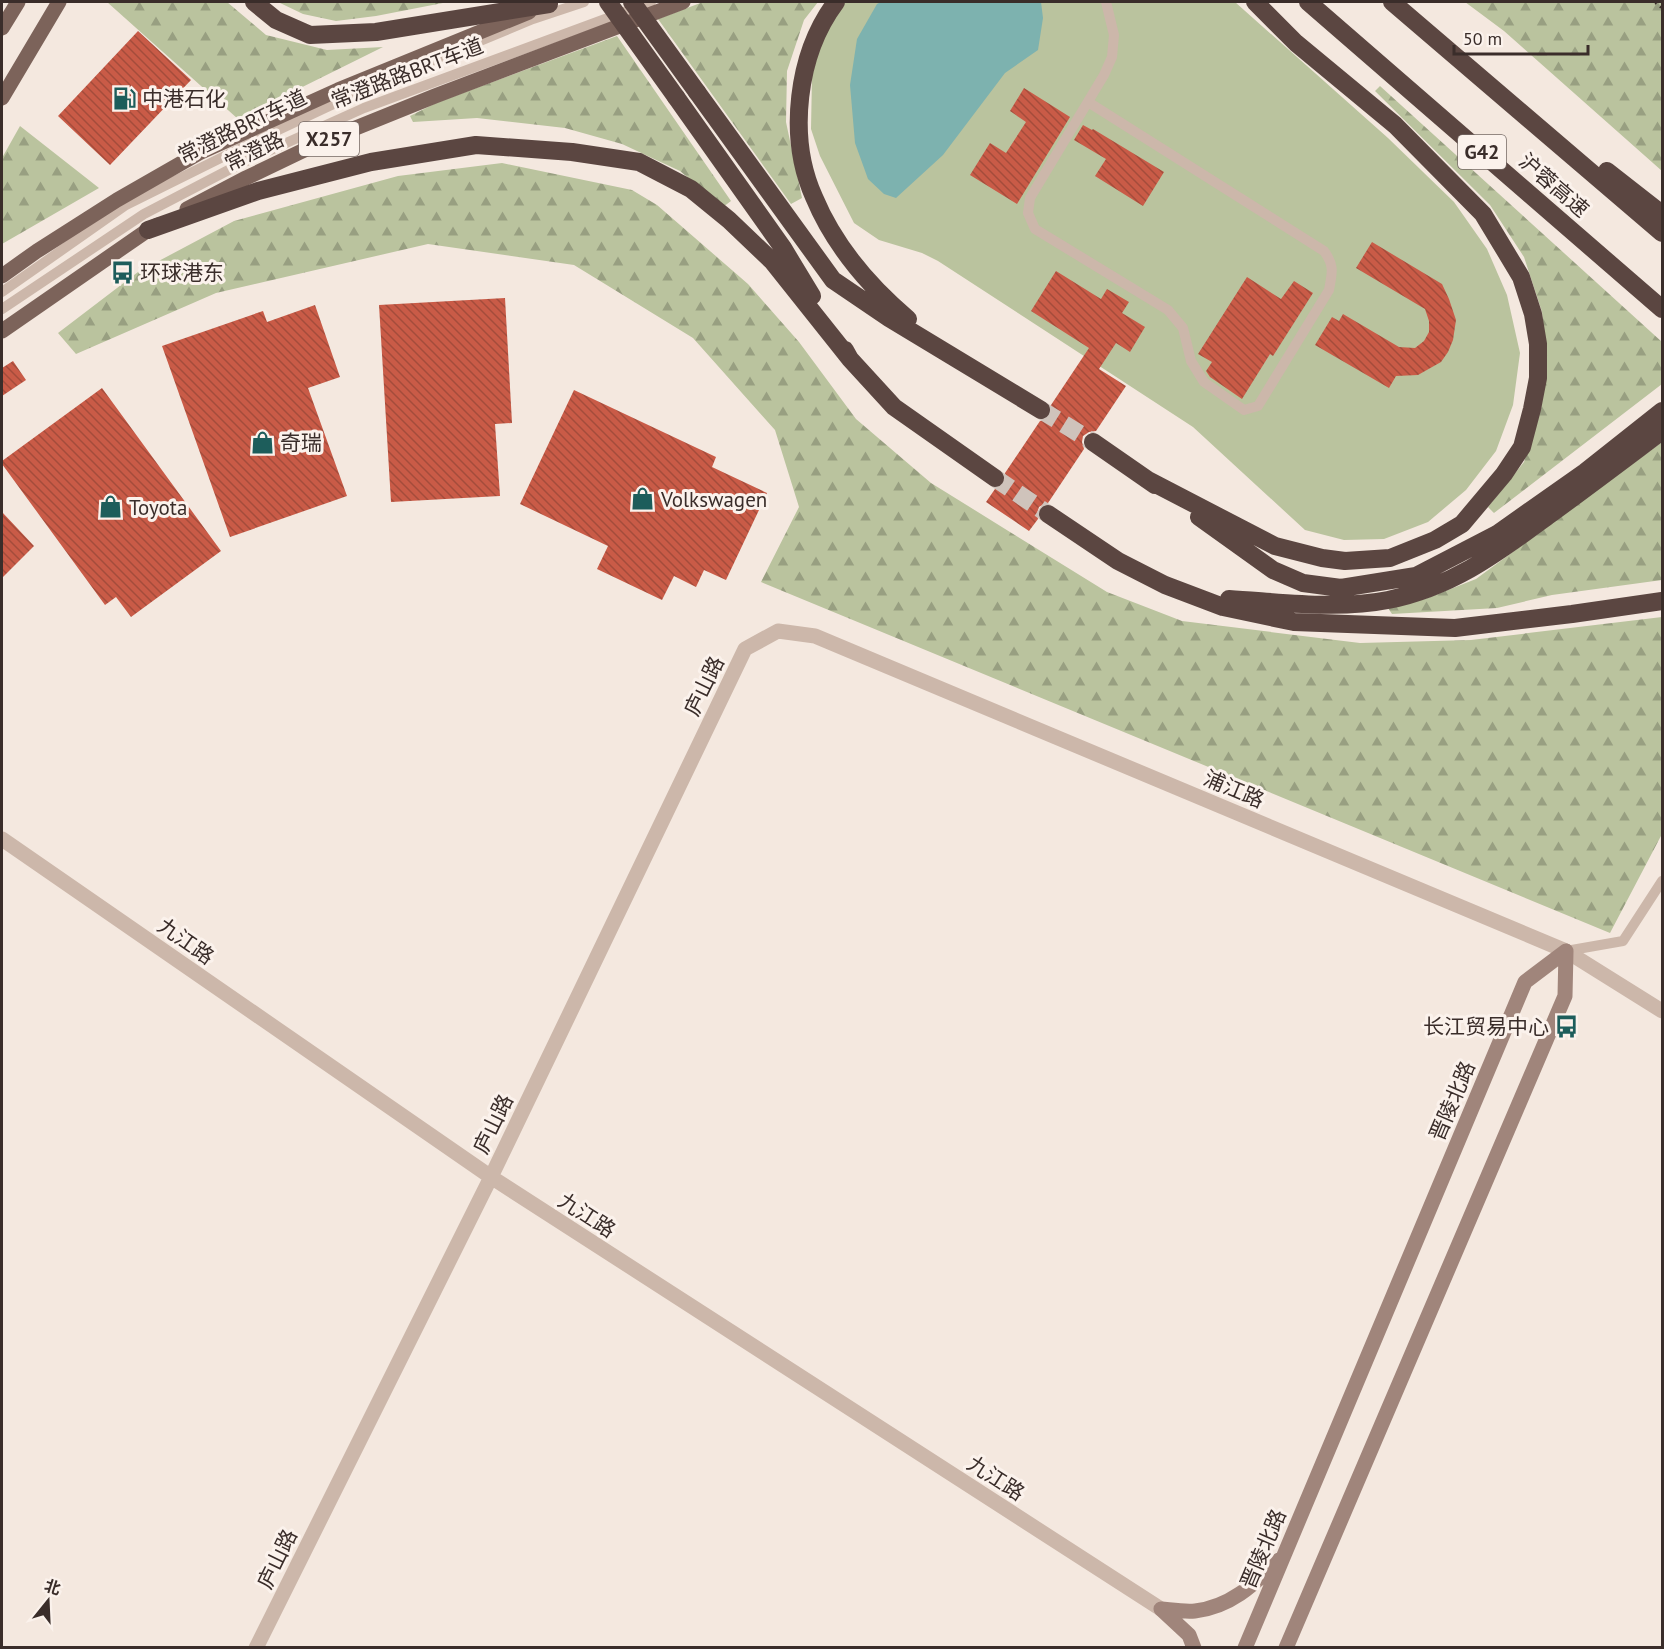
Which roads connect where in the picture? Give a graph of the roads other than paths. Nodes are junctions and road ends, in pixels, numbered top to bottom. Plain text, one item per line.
1 (18, 2) edge
2 (59, 2) edge
3 (254, 2) edge
4 (584, 2) edge
5 (608, 2) edge
6 (632, 2) edge
7 (651, 2) edge
8 (683, 2) edge
9 (836, 2) edge
10 (1106, 2) edge
11 (1255, 2) edge
12 (1308, 2) edge
13 (1393, 2) edge
14 (552, 3) edge
15 (2, 28) edge
16 (2, 98) edge
17 (1088, 102) junction
18 (1662, 214) edge
19 (148, 230) junction
20 (1662, 233) edge
21 (2, 276) edge
22 (2, 292) edge
23 (1659, 306) edge
24 (2, 309) edge
25 (2, 331) edge
26 (948, 354) junction
27 (850, 358) junction
28 (1041, 410) tunnel mouth
29 (1662, 411) edge
30 (1662, 431) edge
31 (1093, 442) tunnel mouth
32 (995, 478) tunnel mouth
33 (1146, 479) junction
34 (1048, 514) tunnel mouth
35 (1165, 585) junction
36 (1662, 601) edge
37 (778, 631) joint
38 (2, 839) edge
39 (1661, 886) edge
40 (1566, 951) junction
41 (1662, 1011) edge
42 (491, 1177) junction
43 (1283, 1556) junction
44 (1161, 1609) junction
45 (256, 1647) edge
46 (1194, 1647) edge
47 (1245, 1647) edge
48 (1286, 1647) edge

1 - 15 main road
2 - 16 main road
3 - 14 highway
4 - 22 lane, 常澄路BRT车道
5 - 27 highway, bridge
6 - 26 highway, bridge
7 - 24 lane, 常澄路路BRT车道
8 - 19 main road, 常澄路 / X257
9 - 26 highway
10 - 17 lane
11 - 33 highway
12 - 23 highway, 沪蓉高速 / G42
13 - 18 highway
13 - 20 highway, 沪蓉高速 / G42
14 - 21 main road, 常澄路 / X257
17 - 17 lane
19 - 25 main road, 常澄路 / X257
19 - 27 highway
26 - 28 highway
27 - 32 highway
29 - 33 highway
30 - 35 highway
31 - 33 highway
34 - 35 highway
35 - 36 highway
37 - 40 street, 浦江路
37 - 42 street, 庐山路
38 - 42 street, 九江路
39 - 40 lane
40 - 41 street, 浦江路
40 - 43 main road, 晋陵北路
40 - 48 main road
42 - 44 street, 九江路
42 - 45 street, 庐山路
43 - 44 main road
43 - 47 main road, 晋陵北路
44 - 46 main road

